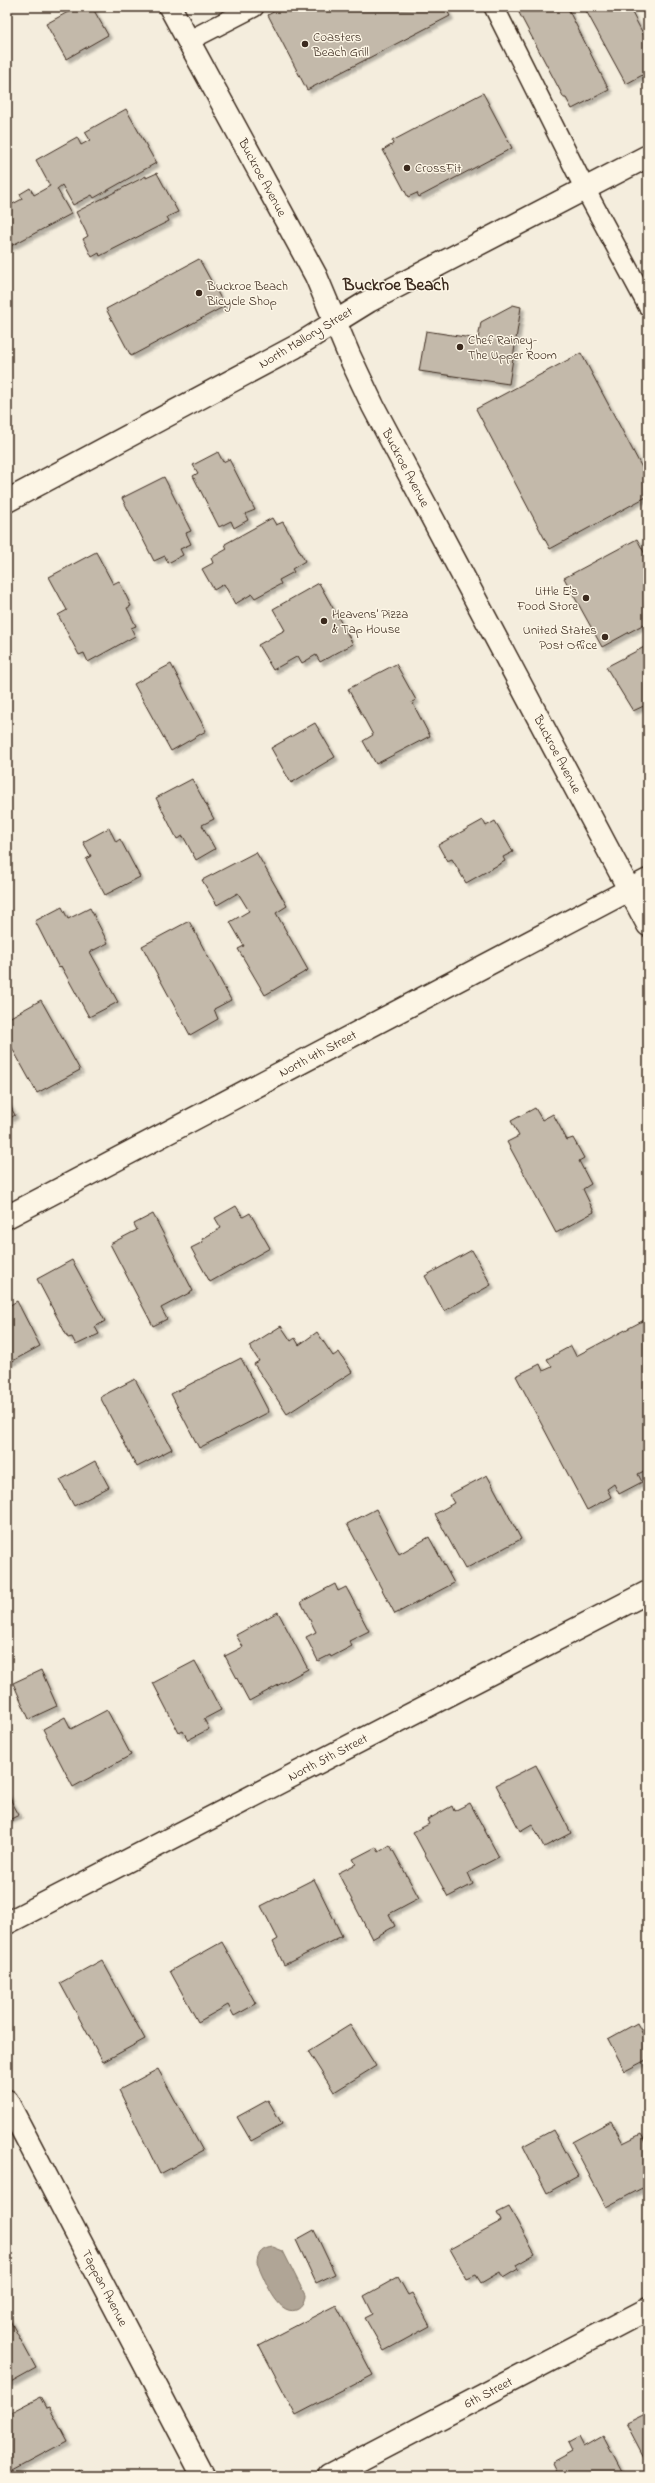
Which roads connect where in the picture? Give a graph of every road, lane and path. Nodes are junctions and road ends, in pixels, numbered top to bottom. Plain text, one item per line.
1 (170, 7) edge
2 (254, 7) edge
3 (494, 7) edge
4 (188, 41) junction
5 (648, 156) edge
6 (585, 189) junction
7 (648, 306) edge
8 (335, 322) junction
9 (7, 501) edge
10 (639, 885) edge
11 (648, 925) edge
12 (7, 1217) edge
13 (648, 1592) edge
14 (7, 1923) edge
15 (7, 2101) edge
16 (648, 2309) edge
17 (203, 2476) edge
18 (329, 2476) edge

1 - 4 street, Buckroe Avenue
2 - 4 lane
3 - 6 lane
4 - 8 street, Buckroe Avenue
5 - 6 street, North Mallory Street
6 - 7 lane
6 - 8 street, North Mallory Street
8 - 9 street, North Mallory Street
8 - 10 street, Buckroe Avenue
10 - 11 street, Buckroe Avenue
10 - 12 street, North 4th Street
13 - 14 street, North 5th Street
15 - 17 street, Tappan Avenue
16 - 18 street, 6th Street

